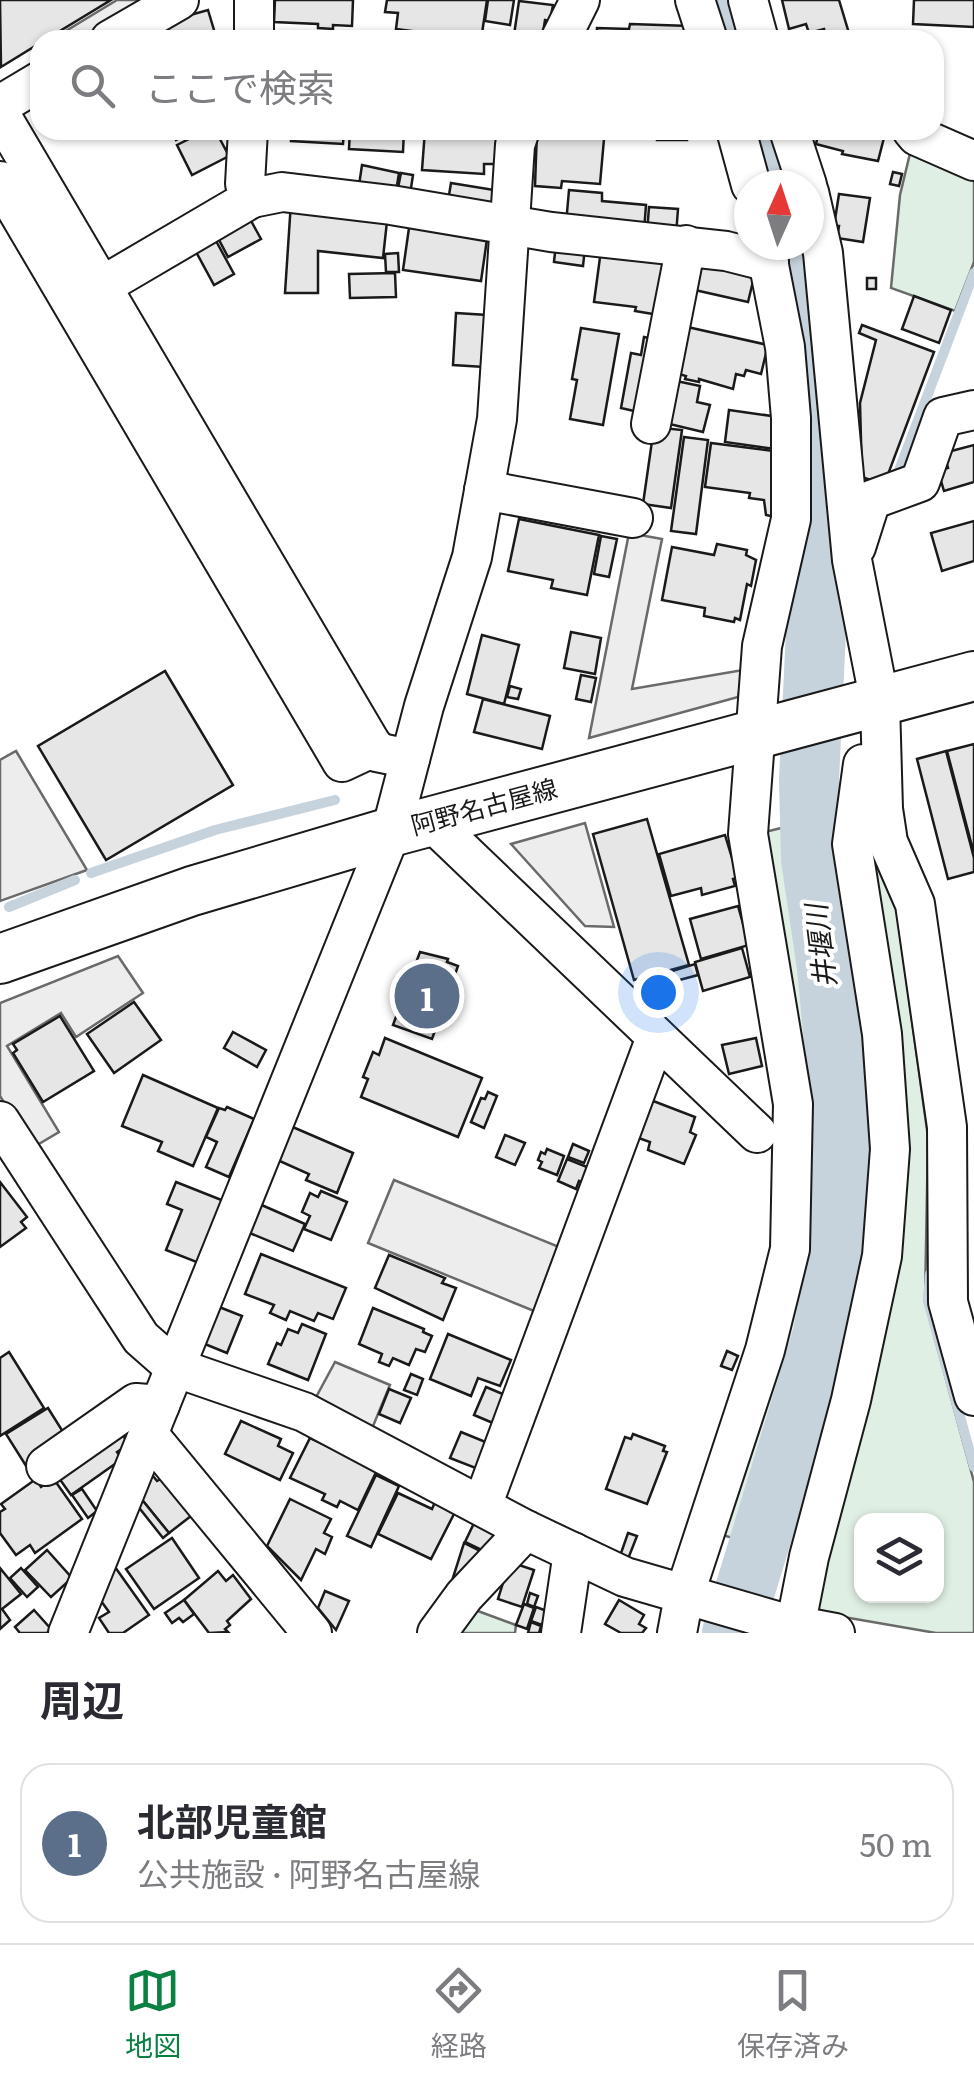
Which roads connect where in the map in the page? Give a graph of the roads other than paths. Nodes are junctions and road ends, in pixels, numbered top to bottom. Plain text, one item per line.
1 (178, 0) edge
2 (254, 0) edge
3 (695, 0) edge
4 (748, 0) edge
5 (576, 1) edge
6 (127, 30) edge
7 (254, 30) edge
8 (564, 30) edge
9 (705, 30) edge
10 (756, 30) edge
11 (30, 88) edge
12 (0, 105) edge
13 (0, 114) edge
14 (247, 140) edge
15 (517, 140) edge
16 (739, 140) edge
17 (792, 140) edge
18 (926, 140) edge
19 (974, 160) edge
20 (747, 170) edge
21 (802, 170) edge
22 (0, 181) edge
23 (252, 198) junction
24 (508, 226) junction
25 (686, 245) junction
26 (734, 250) edge
27 (768, 260) edge
28 (824, 260) edge
29 (102, 286) junction
30 (974, 410) edge
31 (652, 424) dead end
32 (484, 490) junction
33 (632, 518) dead end
34 (852, 560) junction
35 (974, 676) edge
36 (873, 705) junction
37 (759, 734) junction
38 (374, 747) junction
39 (410, 760) junction
40 (411, 826) junction
41 (0, 959) edge
42 (656, 1038) junction
43 (0, 1120) edge
44 (758, 1132) dead end
45 (174, 1367) junction
46 (974, 1396) edge
47 (154, 1420) junction
48 (46, 1466) dead end
49 (482, 1506) junction
50 (526, 1530) junction
51 (573, 1552) junction
52 (685, 1610) edge
53 (792, 1628) edge
54 (68, 1633) edge
55 (312, 1633) edge
56 (437, 1633) edge
57 (560, 1633) edge
58 (835, 1633) edge

1 - 6 street
2 - 7 street
3 - 9 street
4 - 10 street
5 - 8 street
11 - 12 street
13 - 29 street
14 - 23 street
15 - 24 street
16 - 20 street
17 - 21 street
18 - 19 street
22 - 38 street
23 - 24 street
23 - 29 street
24 - 25 street
24 - 32 street
25 - 26 street
25 - 31 street
27 - 37 street
28 - 34 street
29 - 38 street
30 - 34 street
32 - 33 street
32 - 39 street
34 - 36 street
35 - 36 main road, 阿野名古屋線
36 - 37 main road, 阿野名古屋線
36 - 46 street
36 - 53 street
37 - 40 main road, 阿野名古屋線
37 - 52 street
38 - 39 street
39 - 40 street
40 - 41 main road, 阿野名古屋線
40 - 42 street
40 - 45 street
42 - 44 street
42 - 49 street
43 - 45 street
45 - 47 street
45 - 49 street
47 - 48 street
47 - 54 street
47 - 55 street
49 - 50 street
50 - 51 street
50 - 56 street
51 - 52 street
51 - 57 street
52 - 53 street
53 - 58 street

